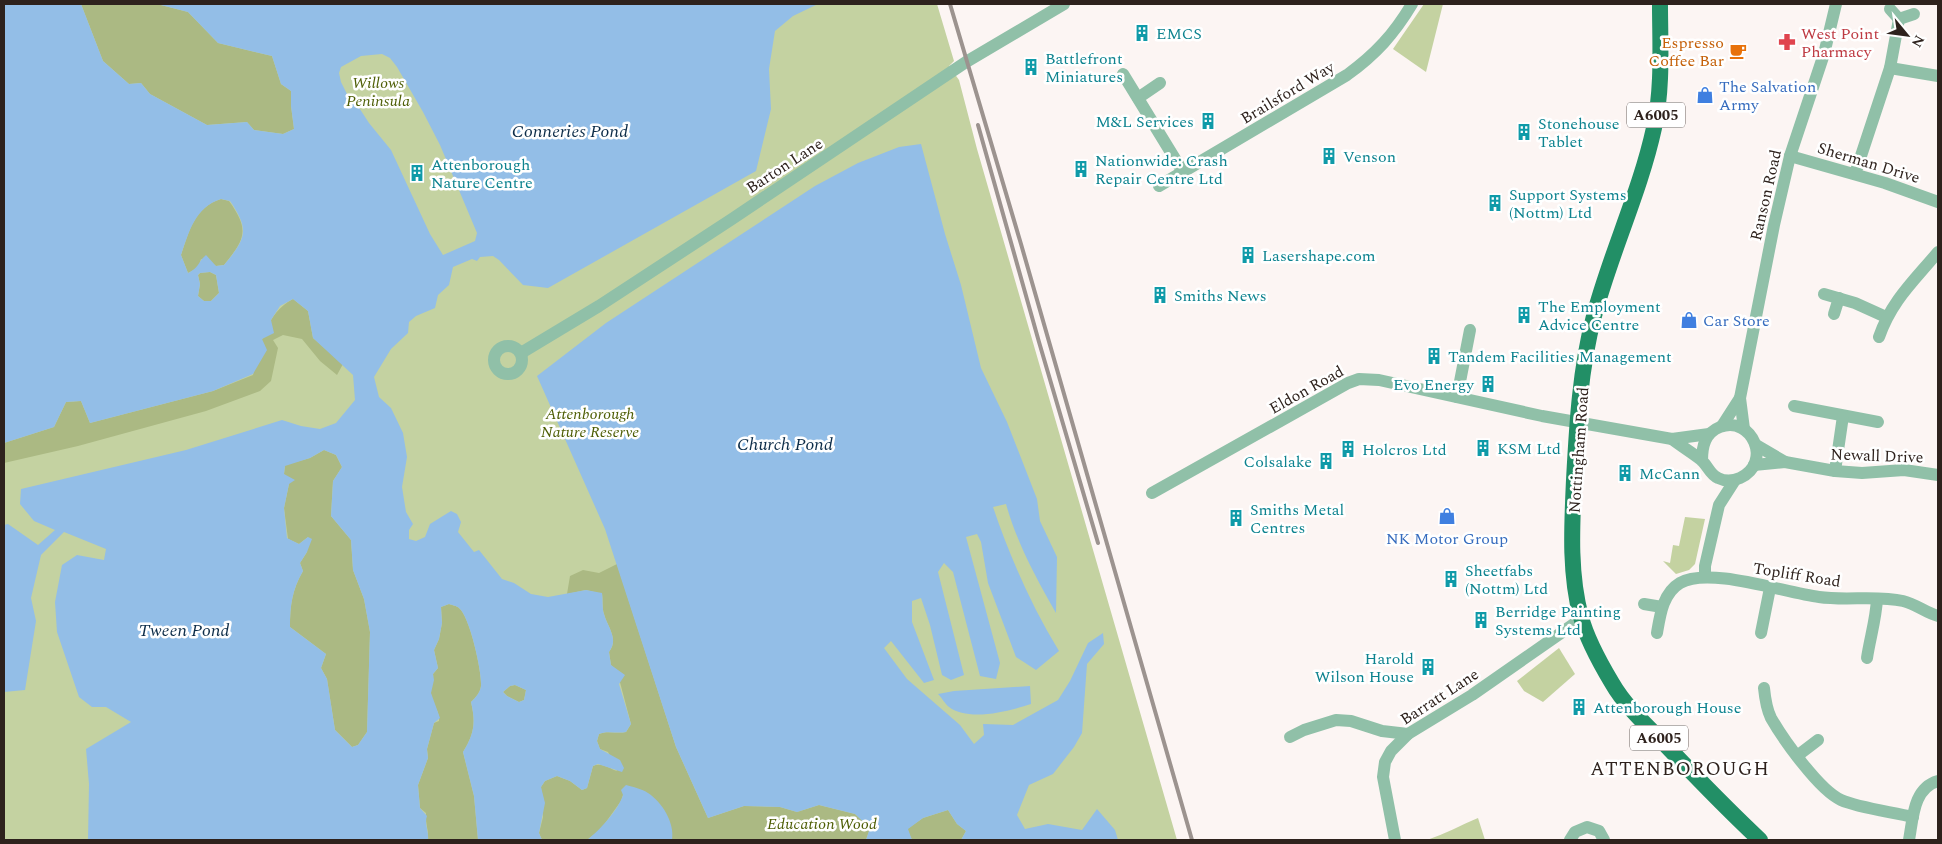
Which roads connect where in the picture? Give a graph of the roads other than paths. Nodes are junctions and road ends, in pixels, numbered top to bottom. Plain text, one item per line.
1 (1064, 4) edge
2 (1412, 4) edge
3 (1660, 4) edge
4 (1836, 4) edge
5 (1890, 9) dead end
6 (1914, 14) dead end
7 (1899, 19) junction
8 (1890, 68) junction
9 (1123, 74) dead end
10 (1938, 76) edge
11 (1160, 83) dead end
12 (1138, 98) junction
13 (1790, 156) junction
14 (1183, 172) junction
15 (1855, 174) junction
16 (1159, 186) dead end
17 (1938, 202) edge
18 (1938, 252) edge
19 (1824, 294) dead end
20 (1839, 298) junction
21 (1834, 314) dead end
22 (1886, 317) junction
23 (1470, 330) dead end
24 (1879, 337) dead end
25 (521, 353) dead end
26 (1457, 397) junction
27 (1740, 398) junction
28 (1794, 406) dead end
29 (1843, 416) junction
30 (1878, 422) dead end
31 (1577, 423) junction
32 (1722, 426) junction
33 (1744, 429) junction
34 (1709, 434) junction
35 (1672, 439) junction
36 (1756, 445) junction
37 (1702, 461) junction
38 (1785, 462) junction
39 (1754, 465) junction
40 (1835, 471) junction
41 (1938, 476) edge
42 (1716, 478) junction
43 (1735, 480) junction
44 (1152, 493) dead end
45 (1719, 505) junction
46 (1705, 577) junction
47 (1770, 588) junction
48 (1877, 599) junction
49 (1644, 604) dead end
50 (1662, 607) junction
51 (1938, 616) edge
52 (1581, 619) junction
53 (1657, 633) dead end
54 (1761, 633) dead end
55 (1867, 658) dead end
56 (1764, 688) dead end
57 (1382, 731) junction
58 (1408, 734) junction
59 (1290, 738) dead end
60 (1818, 740) dead end
61 (1391, 751) junction
62 (1797, 756) junction
63 (1938, 781) edge
64 (1913, 817) junction
65 (1395, 840) edge
66 (1570, 840) edge
67 (1604, 840) edge
68 (1760, 840) edge
69 (1908, 840) edge

1 - 25 street, Barton Lane
2 - 14 street, Brailsford Way
3 - 31 main road, Nottingham Road / A6005
4 - 13 street, Ranson Road
5 - 7 street
6 - 7 street
7 - 8 street
8 - 10 street
8 - 15 street
9 - 12 street
11 - 12 street
12 - 14 street
13 - 15 street, Sherman Drive
13 - 27 street, Ranson Road
14 - 16 street, Brailsford Way
15 - 17 street, Sherman Drive
18 - 22 street
19 - 20 street
20 - 21 street
20 - 22 street
22 - 24 street
23 - 26 street
26 - 31 street, Eldon Road
26 - 44 street, Eldon Road
27 - 32 street, Ranson Road
27 - 33 street, Ranson Road
28 - 29 street
29 - 30 street
29 - 40 street
31 - 35 street, Ranson Road
31 - 52 main road, Nottingham Road / A6005
32 - 33 street
32 - 34 street, Ranson Road
33 - 36 street, Ranson Road
34 - 35 street, Ranson Road
34 - 37 street
35 - 37 street, Ranson Road
36 - 38 street, Newall Drive
36 - 39 street
37 - 42 street, Ranson Road
38 - 39 street, Newall Drive
38 - 40 street, Newall Drive
39 - 43 street
40 - 41 street, Newall Drive
42 - 43 street
42 - 45 street
43 - 45 street
45 - 46 street
46 - 47 street, Topliff Road
46 - 50 street, Topliff Road
47 - 48 street, Topliff Road
47 - 54 street
48 - 51 street, Topliff Road
48 - 55 street
49 - 50 street
50 - 53 street, Topliff Road
52 - 58 street, Barratt Lane
52 - 68 main road, Nottingham Road / A6005
56 - 62 street
57 - 58 street
57 - 59 street
57 - 61 street
58 - 61 street, Barratt Lane
60 - 62 street
61 - 65 street, Barratt Lane
62 - 64 street
63 - 64 street
64 - 69 street
66 - 67 street

